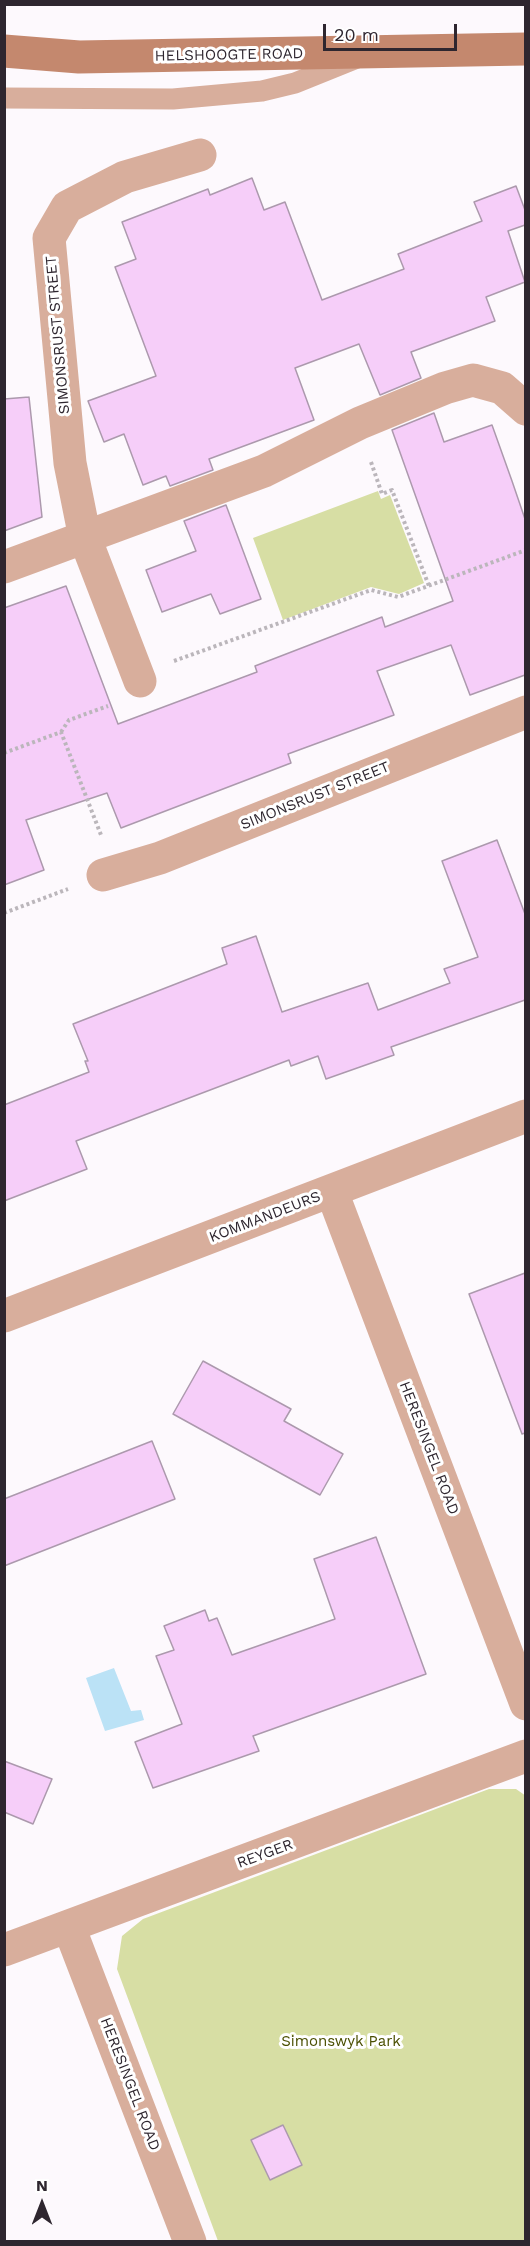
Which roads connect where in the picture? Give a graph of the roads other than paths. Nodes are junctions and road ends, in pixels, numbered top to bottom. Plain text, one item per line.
1 (525, 49) edge
2 (4, 51) edge
3 (369, 53) junction
4 (4, 98) edge
5 (200, 155) dead end
6 (525, 409) edge
7 (85, 538) junction
8 (4, 567) edge
9 (138, 678) road end
10 (525, 712) edge
11 (109, 873) road end
12 (525, 1116) edge
13 (332, 1192) junction
14 (4, 1316) edge
15 (525, 1704) edge
16 (525, 1756) edge
17 (69, 1927) junction
18 (4, 1950) edge
19 (190, 2241) edge

1 - 3 main road, HELSHOOGTE ROAD
2 - 3 main road, HELSHOOGTE ROAD
3 - 4 lane
5 - 7 street, SIMONSRUST STREET
6 - 7 street
7 - 8 street
7 - 9 street, SIMONSRUST STREET
10 - 11 street, SIMONSRUST STREET
12 - 13 street, KOMMANDEURS
13 - 14 street, KOMMANDEURS
13 - 15 street, HERESINGEL ROAD
16 - 17 street, REYGER
17 - 18 street, REYGER
17 - 19 street, HERESINGEL ROAD

